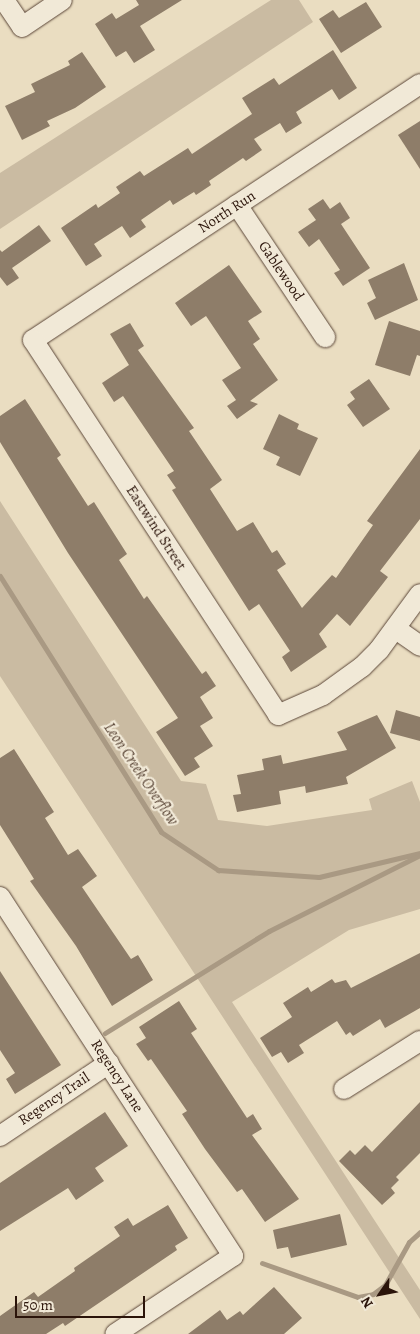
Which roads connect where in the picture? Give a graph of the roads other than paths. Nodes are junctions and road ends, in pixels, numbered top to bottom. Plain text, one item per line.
1 (4, 0) edge
2 (62, 0) edge
3 (420, 84) edge
4 (237, 205) junction
5 (324, 337) dead end
6 (33, 340) joint
7 (420, 594) edge
8 (396, 629) junction
9 (420, 646) edge
10 (0, 897) edge
11 (420, 1041) edge
12 (109, 1063) junction
13 (344, 1089) dead end
14 (0, 1136) edge
15 (115, 1334) edge

1 - 2 street
3 - 4 street, North Run
4 - 5 street, Gablewood
4 - 6 street, North Run
6 - 8 street, Eastwind Street
7 - 8 street
8 - 9 street
10 - 12 street, Regency Lane
11 - 13 street
12 - 14 street, Regency Trail
12 - 15 street, Regency Lane

